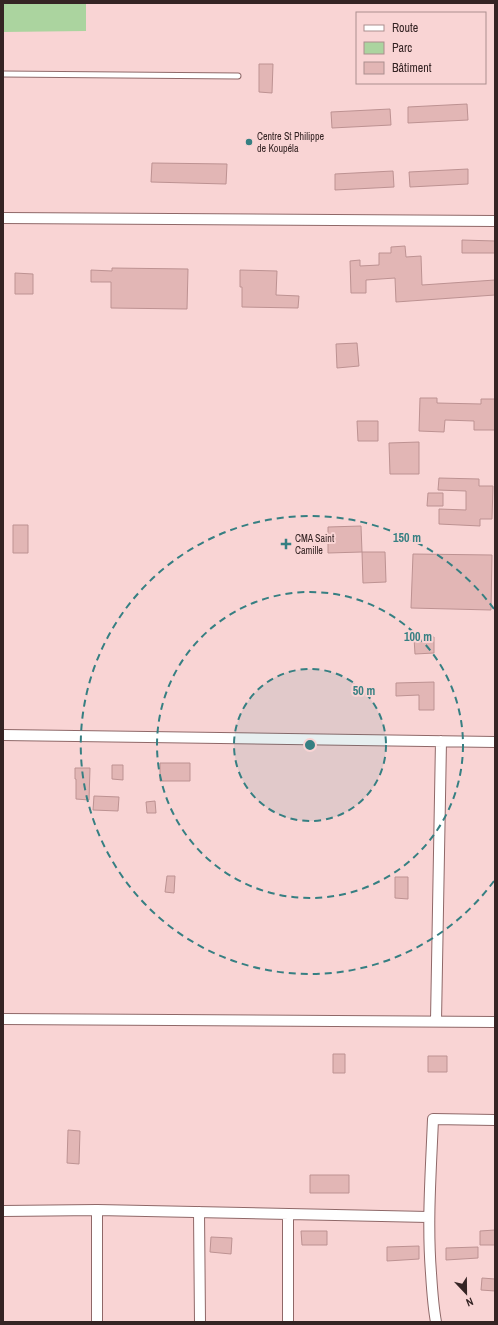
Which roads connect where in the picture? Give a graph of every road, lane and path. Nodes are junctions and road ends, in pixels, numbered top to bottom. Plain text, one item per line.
1 (3, 74) edge
2 (238, 76) dead end
3 (3, 218) edge
4 (495, 221) edge
5 (3, 735) edge
6 (441, 741) junction
7 (495, 742) edge
8 (3, 1019) edge
9 (436, 1021) junction
10 (495, 1022) edge
11 (495, 1120) edge
12 (97, 1210) junction
13 (3, 1211) edge
14 (199, 1212) junction
15 (288, 1214) junction
16 (428, 1217) junction
17 (97, 1322) edge
18 (200, 1322) edge
19 (288, 1322) edge
20 (436, 1322) edge

1 - 2 lane
3 - 4 street
5 - 6 street
6 - 7 street
6 - 9 street
8 - 9 street
9 - 10 street
11 - 16 street
12 - 13 street
12 - 14 street
12 - 17 street
14 - 15 street
14 - 18 street
15 - 16 street
15 - 19 street
16 - 20 street

